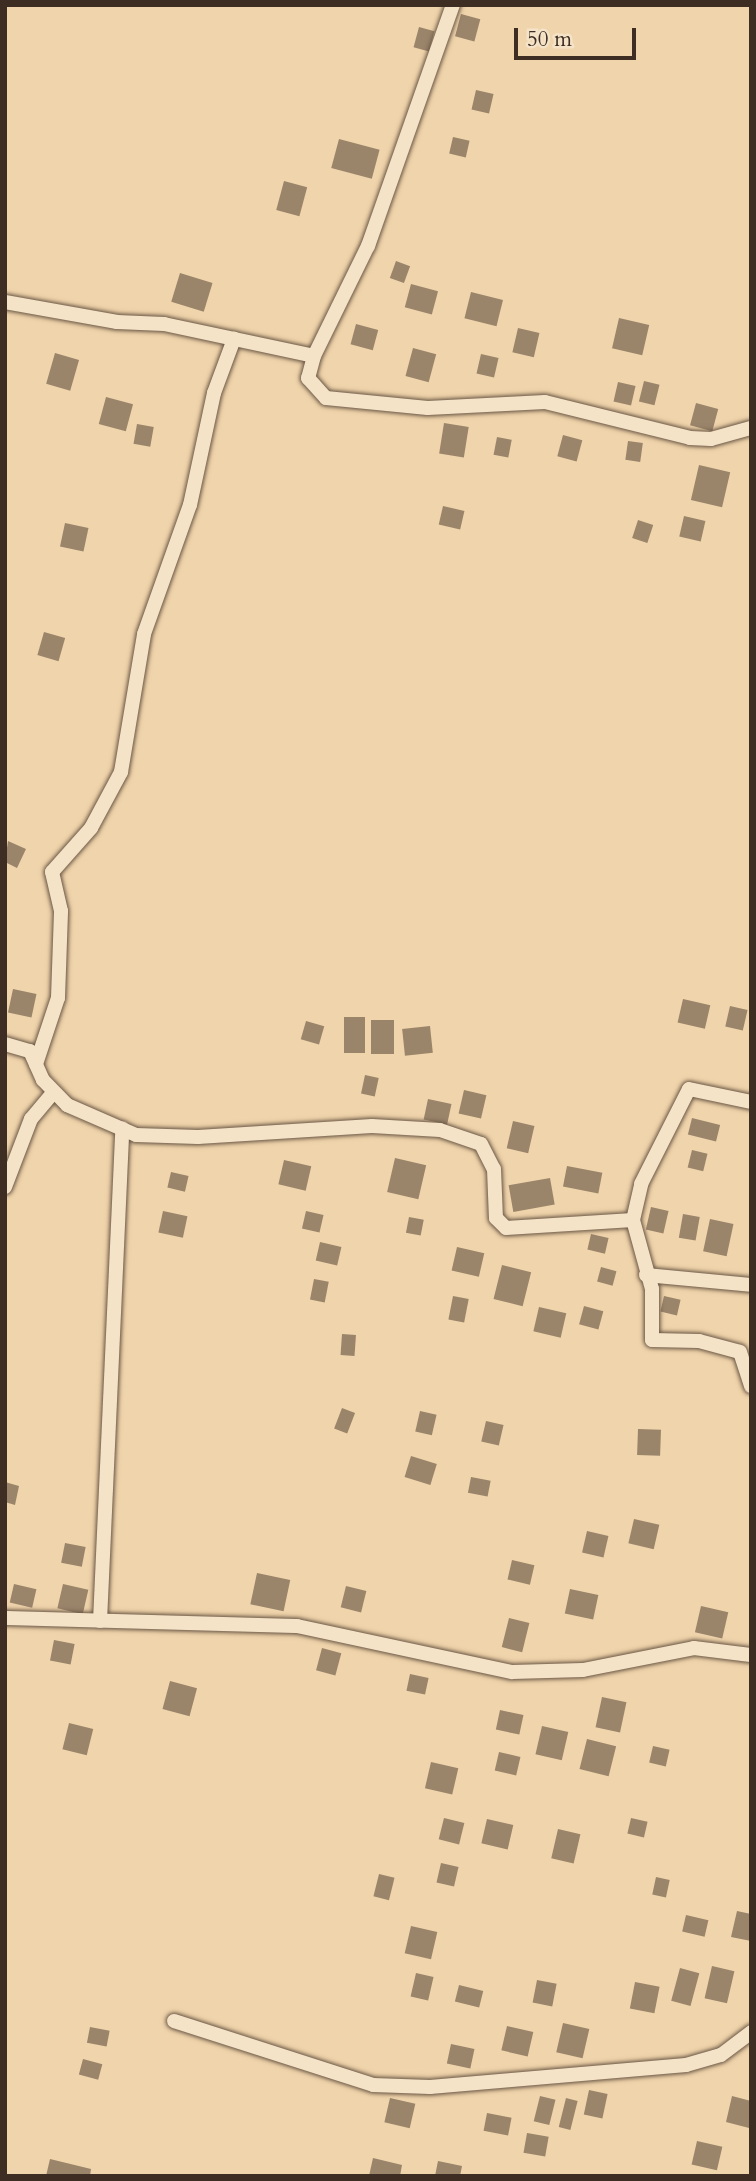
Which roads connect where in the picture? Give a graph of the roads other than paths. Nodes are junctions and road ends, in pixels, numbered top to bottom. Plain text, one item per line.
1 (453, 5) edge
2 (5, 302) edge
3 (234, 338) junction
4 (314, 356) junction
5 (751, 428) edge
6 (5, 1044) edge
7 (36, 1064) junction
8 (54, 1092) junction
9 (751, 1102) edge
10 (122, 1129) junction
11 (5, 1187) edge
12 (633, 1220) junction
13 (646, 1275) junction
14 (751, 1285) edge
15 (751, 1386) edge
16 (5, 1618) edge
17 (100, 1621) junction
18 (751, 1655) edge
19 (174, 2021) dead end
20 (751, 2032) edge

1 - 4 street
2 - 3 street
3 - 4 street
3 - 7 street
4 - 5 street
6 - 7 street
7 - 8 street
8 - 10 street
8 - 11 street
9 - 12 street
10 - 12 street
10 - 17 street
12 - 13 street
13 - 14 street
13 - 15 street
16 - 17 street
17 - 18 street
19 - 20 street

